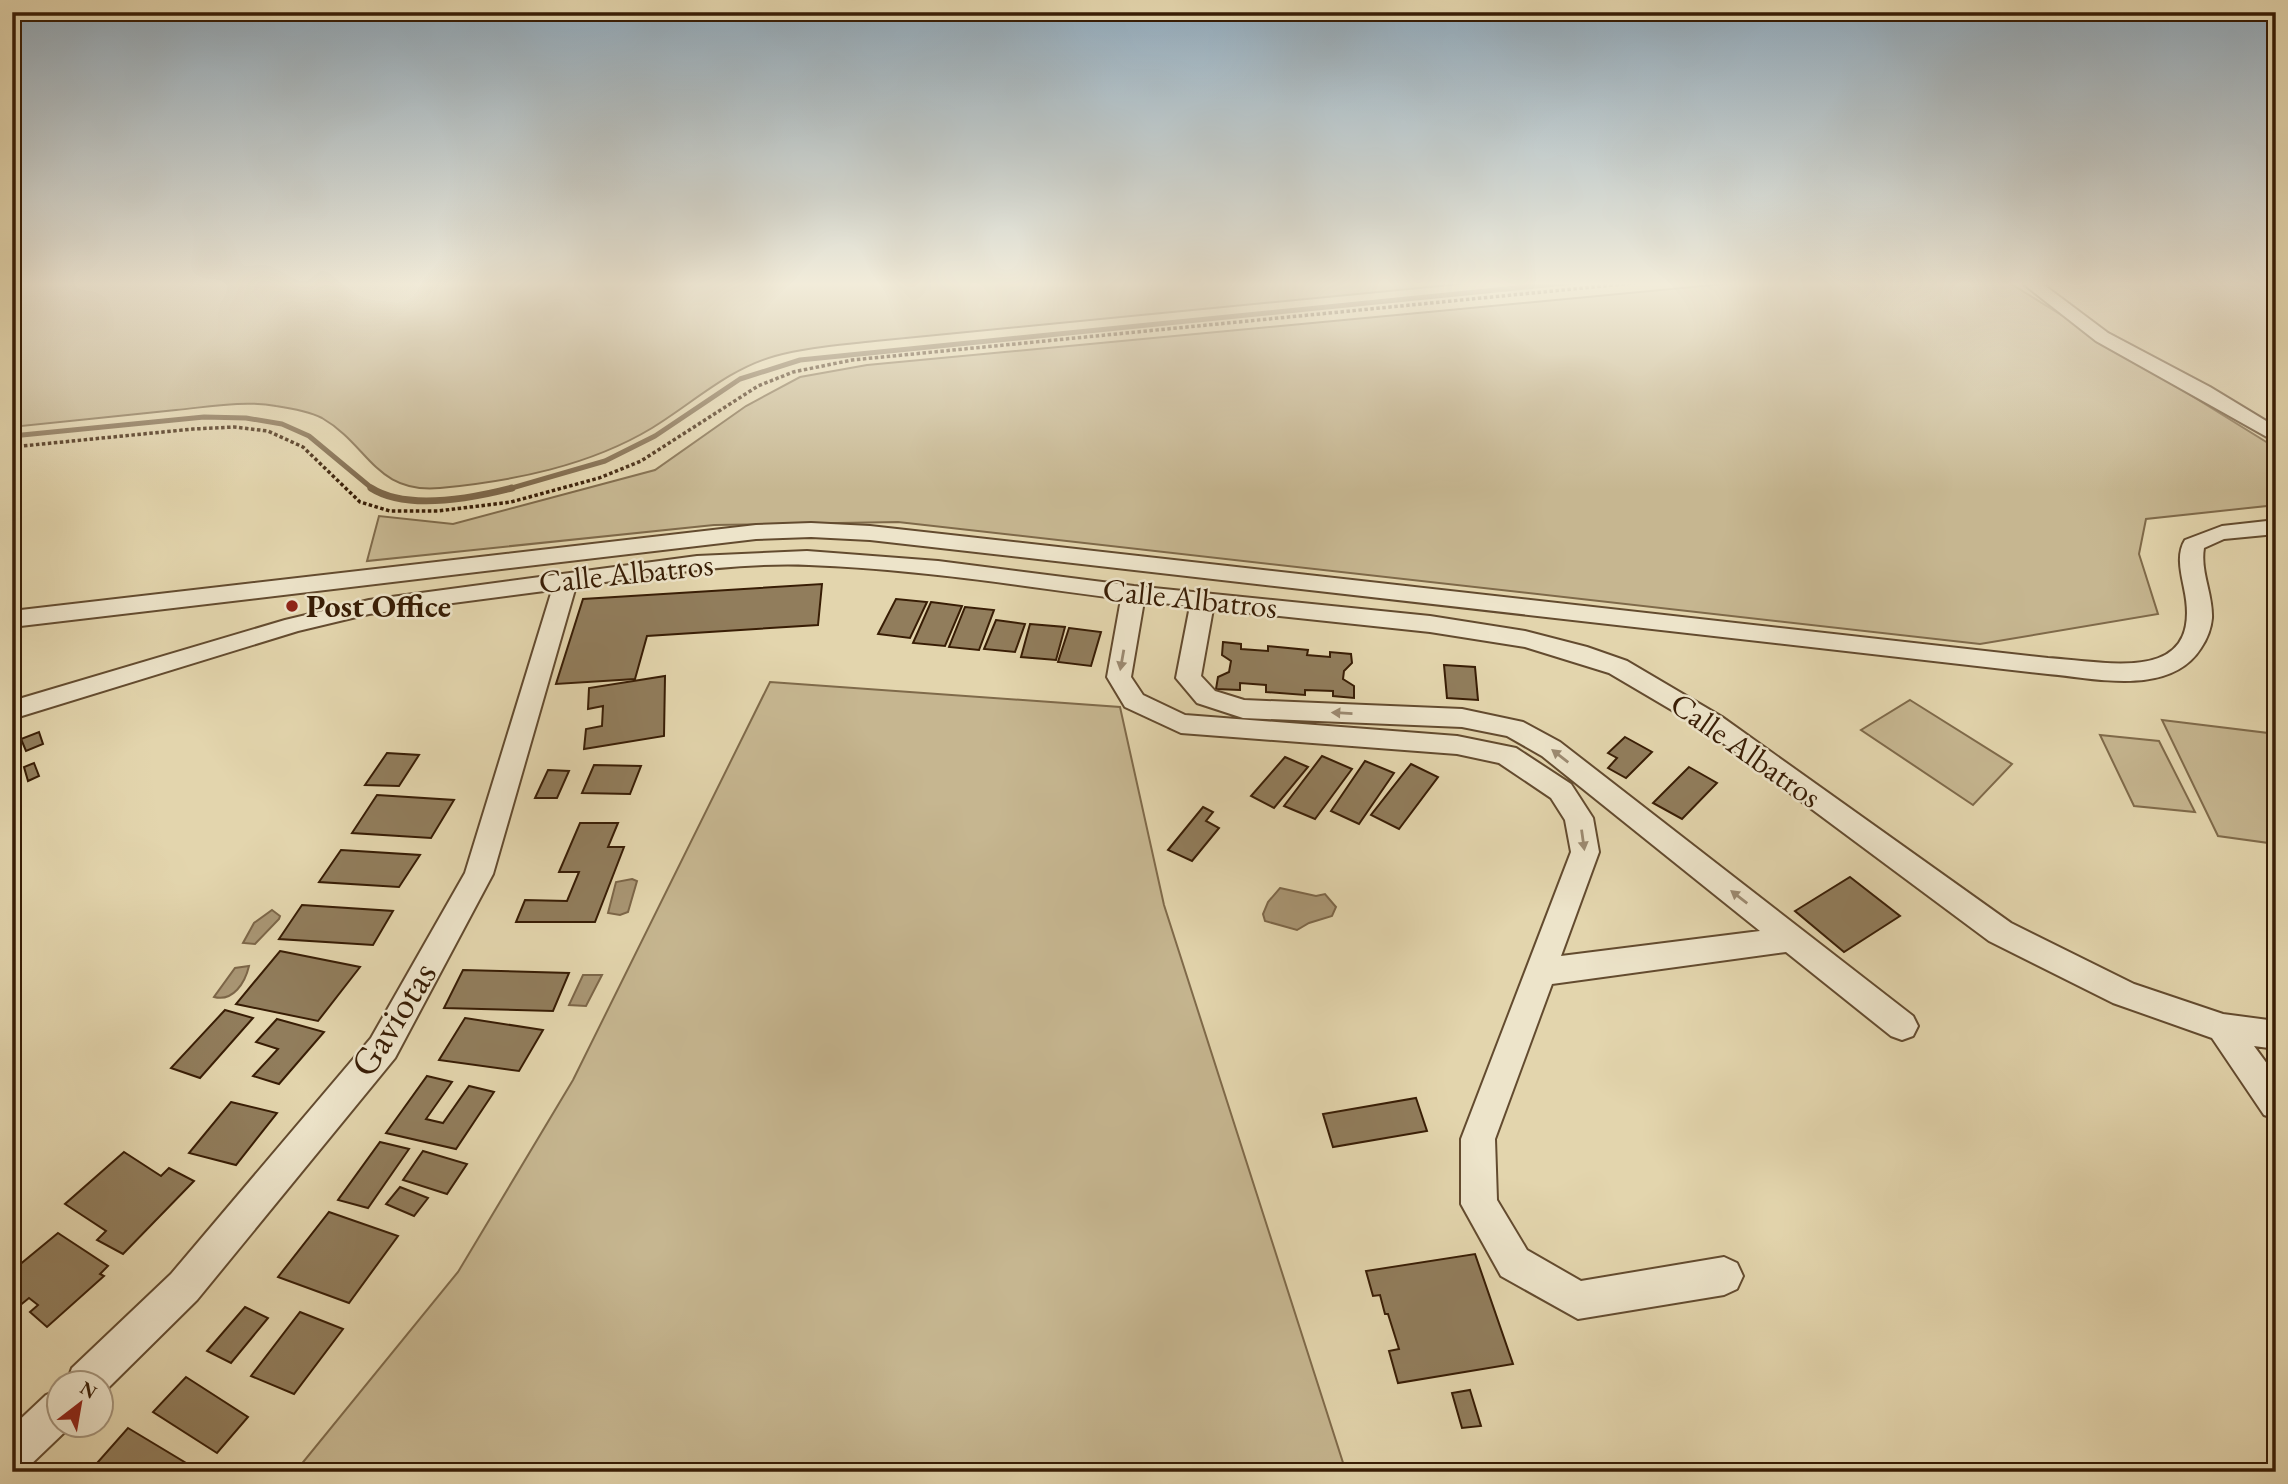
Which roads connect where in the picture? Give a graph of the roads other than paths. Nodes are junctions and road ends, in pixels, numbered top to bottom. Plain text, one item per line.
1 (2129, 351) edge
2 (2276, 436) edge
3 (2276, 527) edge
4 (567, 579) junction
5 (1134, 593) junction
6 (1203, 600) junction
7 (12, 619) edge
8 (1224, 703) junction
9 (12, 710) edge
10 (1462, 719) junction
11 (1210, 726) junction
12 (1457, 745) junction
13 (1588, 779) junction
14 (1560, 791) junction
15 (1792, 939) junction
16 (1541, 972) junction
17 (1902, 1026) dead end
18 (2223, 1028) junction
19 (2276, 1035) edge
20 (2276, 1104) edge
21 (1724, 1276) dead end
22 (100, 1368) edge
23 (46, 1422) edge
24 (12, 1455) edge

1 - 2 lane
3 - 7 street
4 - 5 street, Calle Albatros
4 - 9 street, Calle Albatros
4 - 22 street, Gaviotas
5 - 6 street, Calle Albatros
5 -> 11 street
6 - 8 street
6 - 18 street, Calle Albatros
10 -> 8 street
8 - 11 street
10 - 12 street
13 -> 10 street
11 - 12 street
12 - 14 street
13 - 14 street
15 -> 13 street
14 -> 16 street
15 - 16 street
15 - 17 street
16 - 21 street
18 - 19 street, Calle Albatros
18 - 20 street
23 - 24 street

